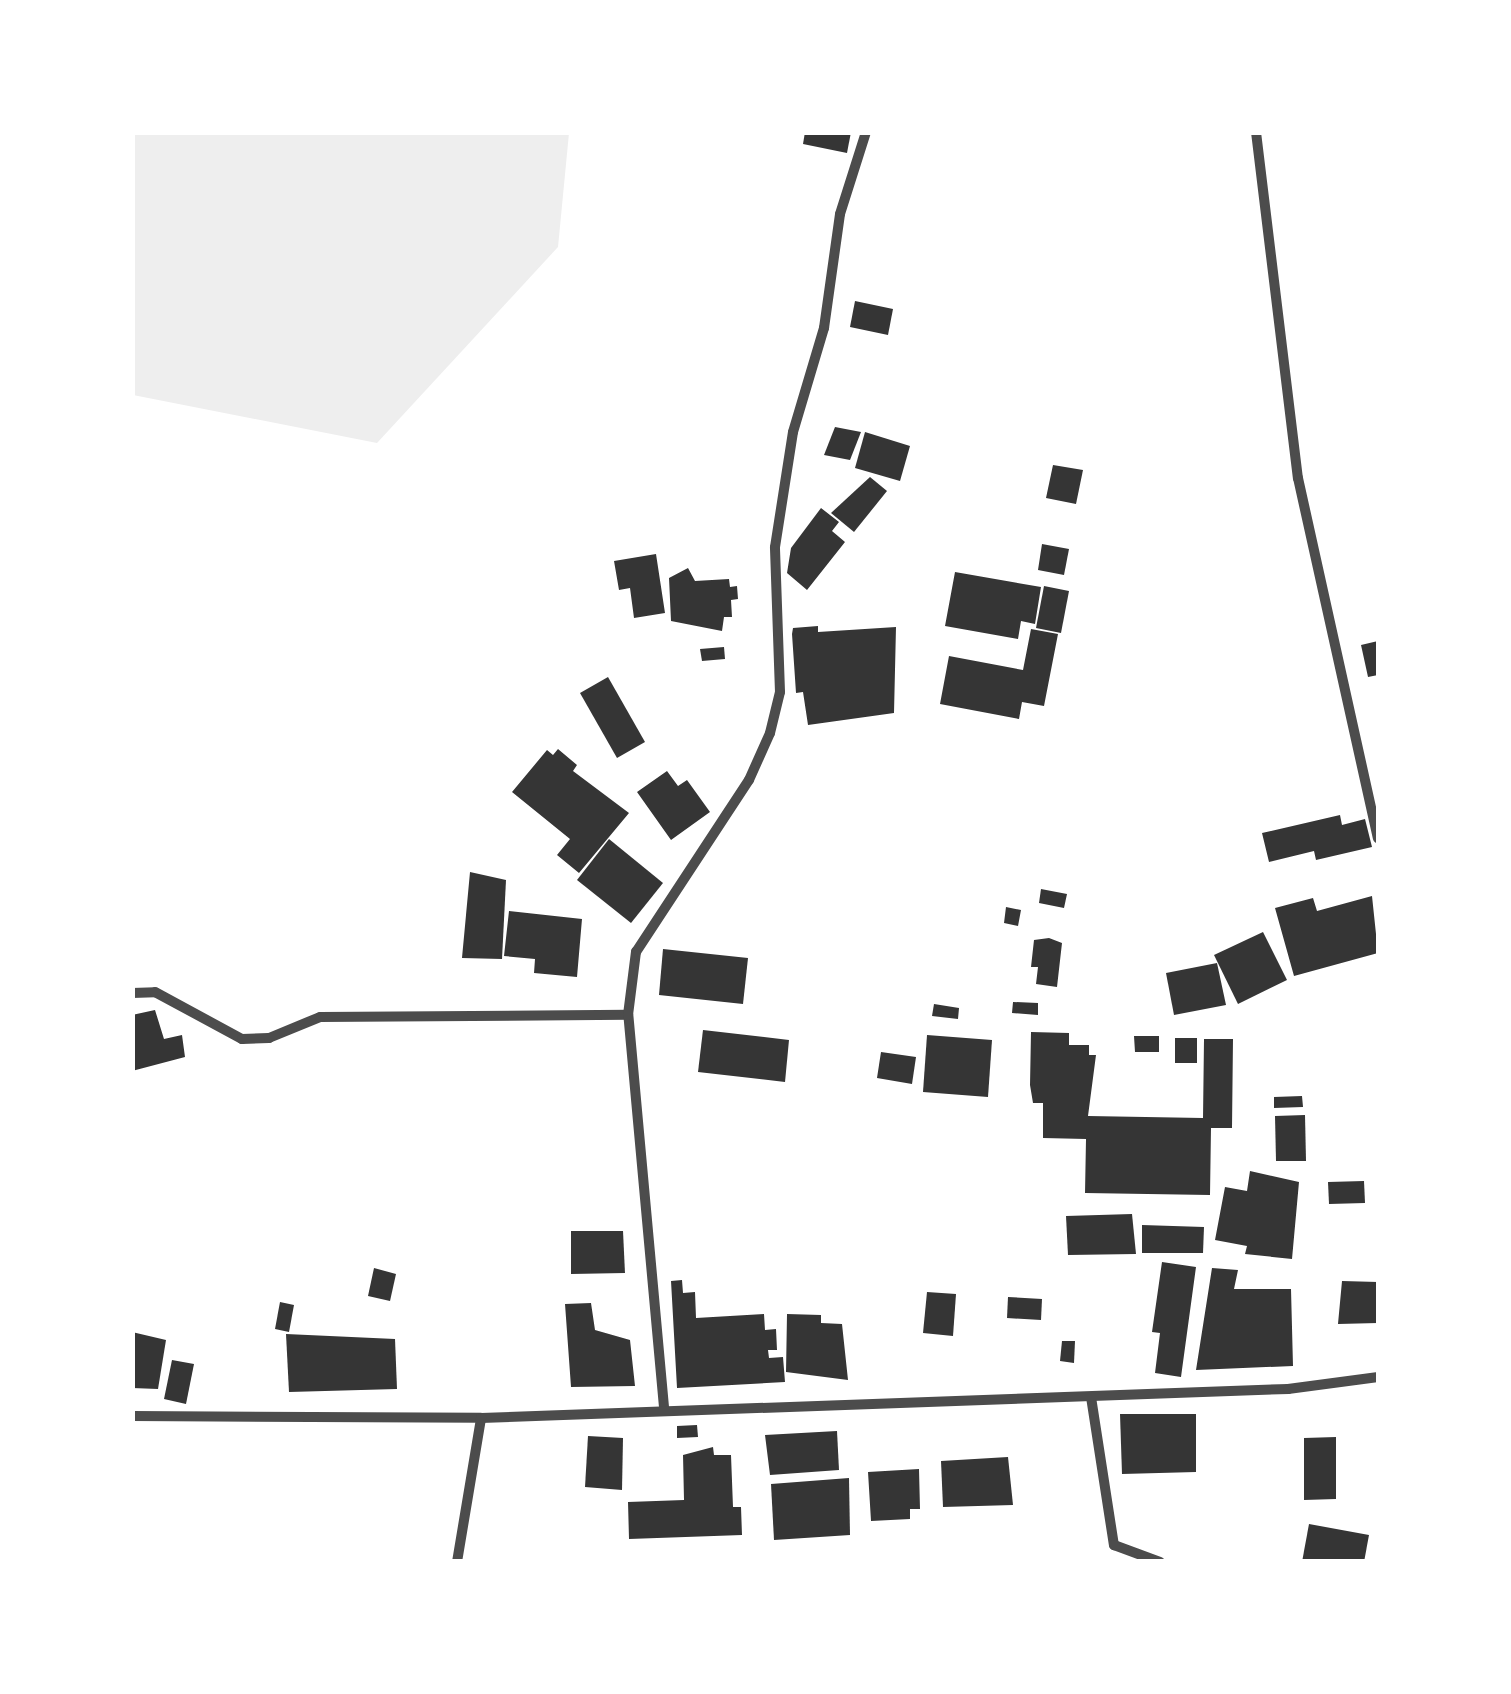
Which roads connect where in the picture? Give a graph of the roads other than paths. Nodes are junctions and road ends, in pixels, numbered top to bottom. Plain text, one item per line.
1 (866, 132) edge
2 (1256, 132) edge
3 (1378, 838) edge
4 (132, 993) edge
5 (628, 1015) junction
6 (1378, 1377) edge
7 (1091, 1397) junction
8 (664, 1406) junction
9 (132, 1416) edge
10 (481, 1418) junction
11 (457, 1562) edge
12 (1160, 1562) edge

1 - 5 street
2 - 3 street
4 - 5 street
5 - 8 street
6 - 7 street
7 - 8 street
7 - 12 street
8 - 10 street
9 - 10 street
10 - 11 street

